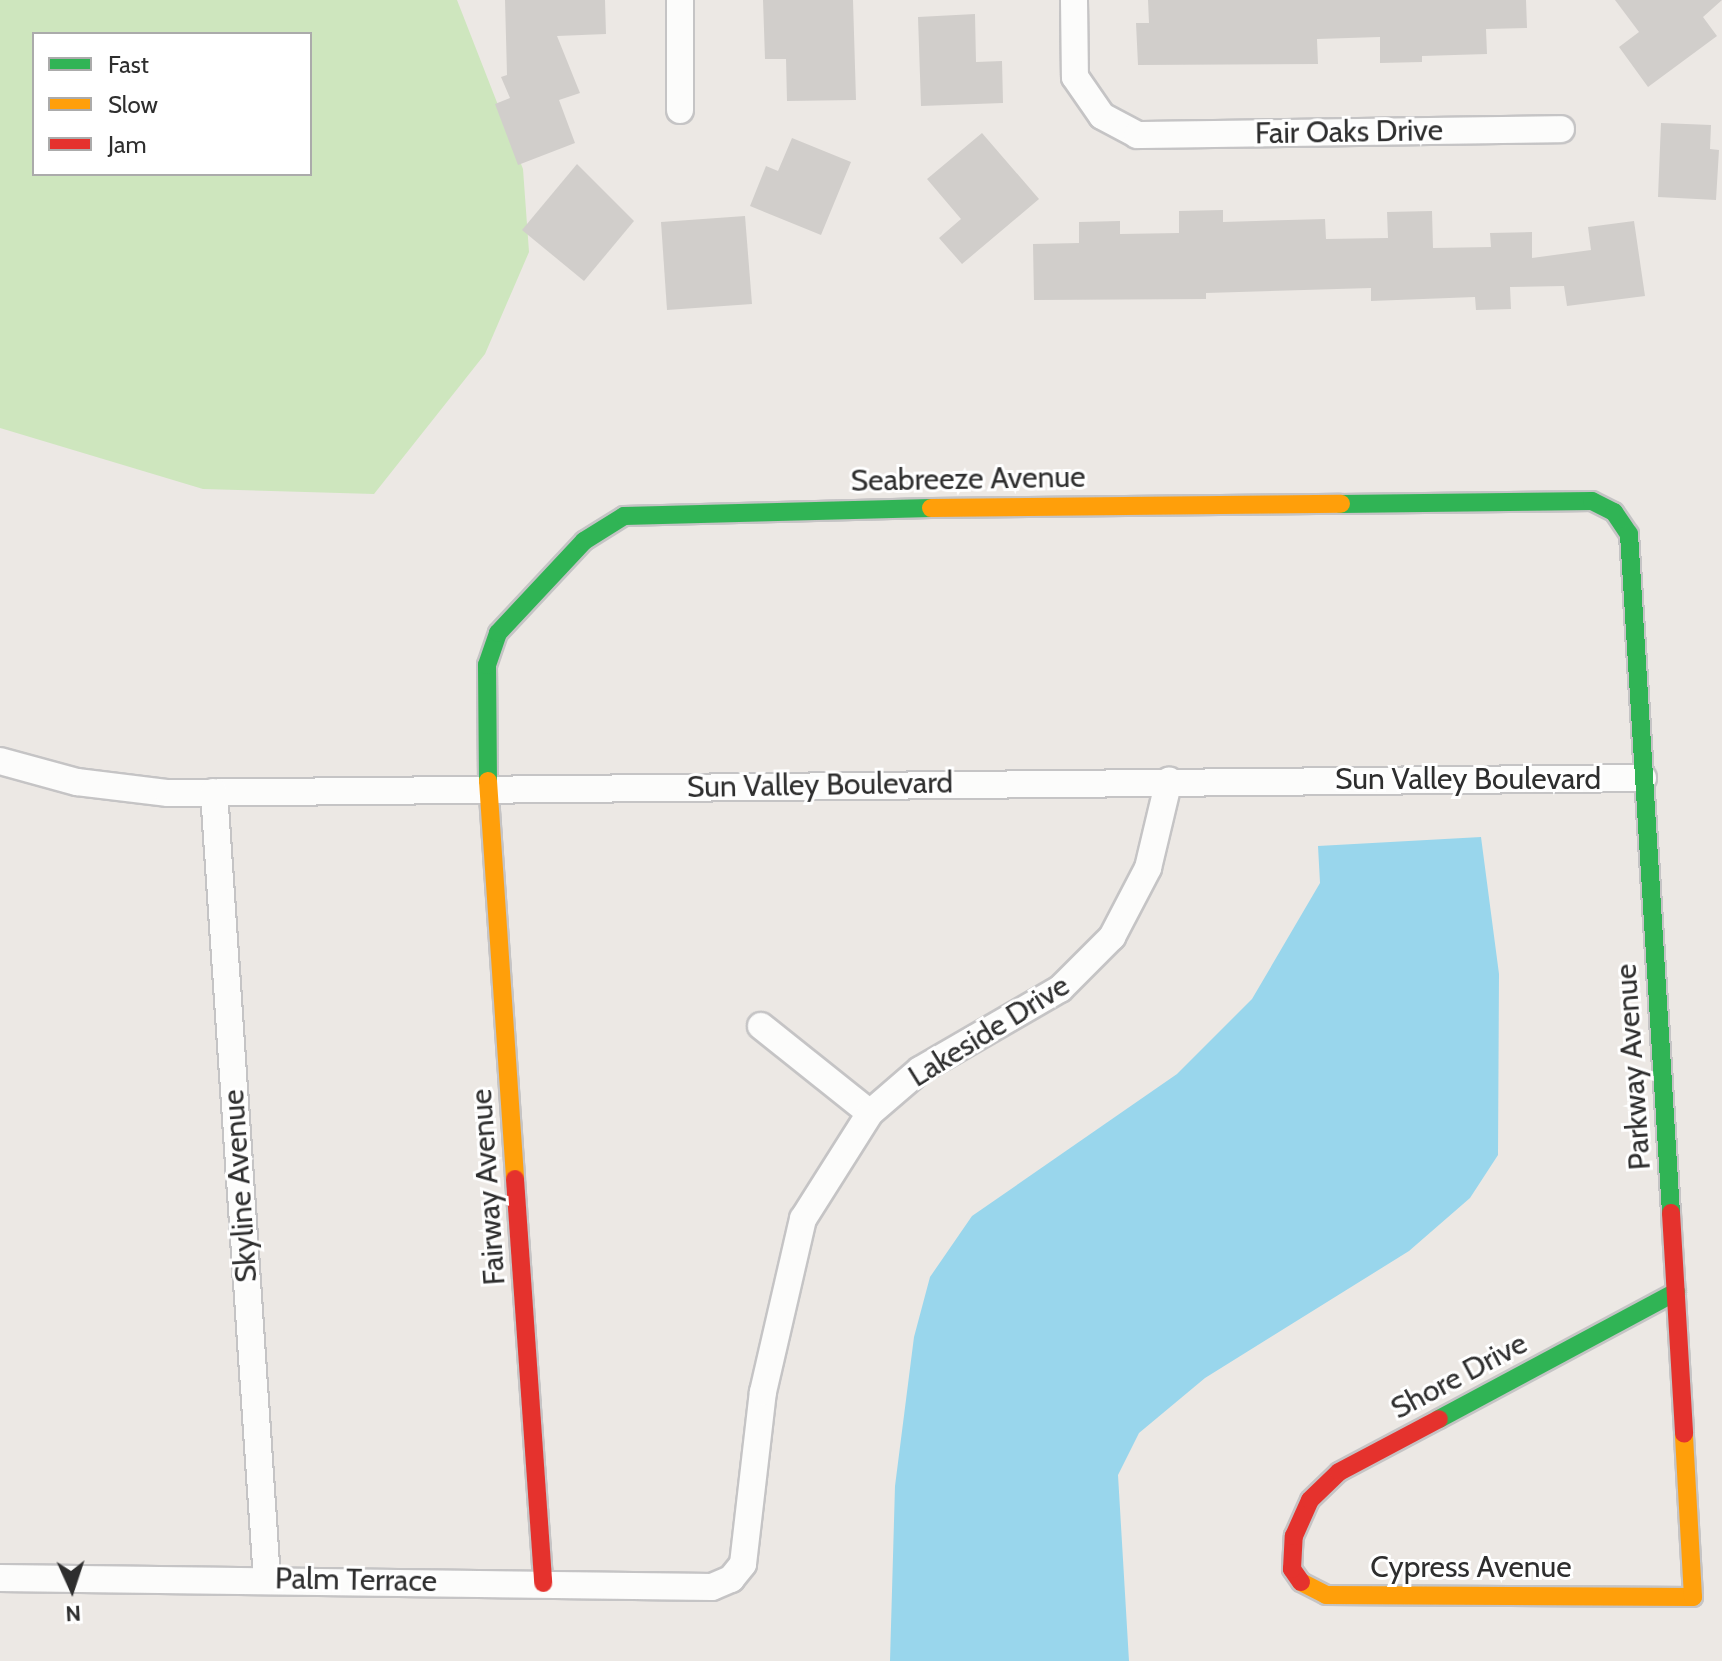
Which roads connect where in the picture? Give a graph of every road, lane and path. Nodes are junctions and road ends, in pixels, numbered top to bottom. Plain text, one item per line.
1 (680, 0) edge
2 (1074, 0) edge
3 (680, 110) dead end
4 (1561, 129) dead end
5 (1629, 534) joint
6 (0, 761) edge
7 (1643, 778) junction
8 (1169, 780) junction
9 (488, 788) junction
10 (214, 792) junction
11 (761, 1026) dead end
12 (870, 1113) junction
13 (1676, 1292) junction
14 (1294, 1536) joint
15 (0, 1578) edge
16 (267, 1579) junction
17 (543, 1583) junction
18 (712, 1587) joint
19 (1693, 1597) joint

1 - 3 street
2 - 4 street, Fair Oaks Drive
5 - 7 street, Parkway Avenue
5 - 9 street, Seabreeze Avenue
6 - 10 street, Sun Valley Boulevard
7 - 8 street, Sun Valley Boulevard
7 - 13 street, Parkway Avenue
8 - 9 street, Sun Valley Boulevard
8 - 12 street, Lakeside Drive
9 - 10 street, Sun Valley Boulevard
9 - 17 street, Fairway Avenue
10 - 16 street, Skyline Avenue
11 - 12 street
12 - 18 street, Lakeside Drive
13 - 14 street, Shore Drive
13 - 19 street, Parkway Avenue
14 - 19 street, Cypress Avenue
15 - 16 street, Palm Terrace
16 - 17 street, Palm Terrace
17 - 18 street, Palm Terrace

